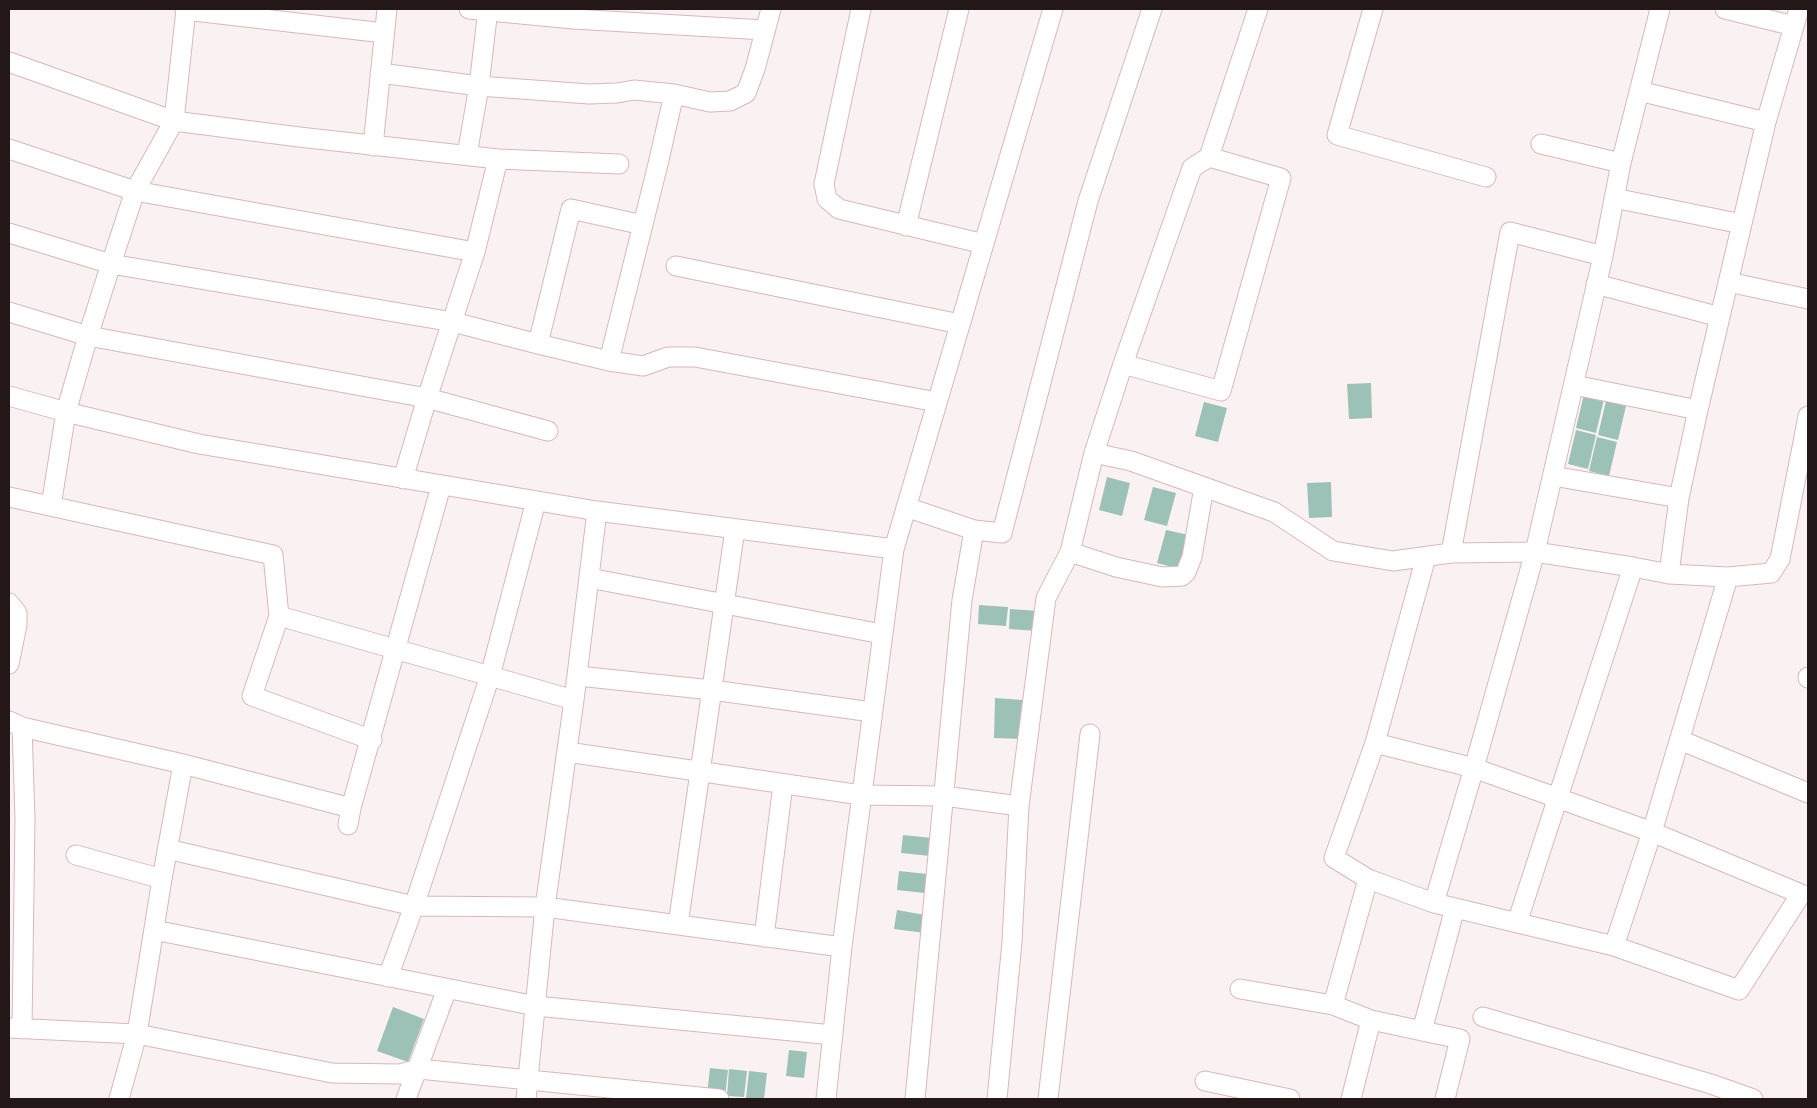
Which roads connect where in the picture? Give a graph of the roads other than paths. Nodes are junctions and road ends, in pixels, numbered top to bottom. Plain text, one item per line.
1 (186, 9) edge
2 (387, 9) edge
3 (468, 9) edge
4 (771, 9) edge
5 (861, 9) edge
6 (959, 9) edge
7 (1053, 9) edge
8 (1152, 9) edge
9 (1258, 9) edge
10 (1374, 9) edge
11 (1660, 9) edge
12 (1725, 9) edge
13 (488, 10) edge
14 (1797, 18) edge
15 (765, 30) junction
16 (384, 33) junction
17 (9, 62) edge
18 (380, 73) junction
19 (479, 86) junction
20 (1639, 91) junction
21 (674, 94) junction
22 (174, 121) junction
23 (1766, 122) junction
24 (1541, 144) dead end
25 (373, 146) junction
26 (9, 149) edge
27 (466, 155) junction
28 (1208, 157) junction
29 (498, 159) junction
30 (1621, 163) junction
31 (619, 164) dead end
32 (1486, 176) dead end
33 (135, 191) junction
34 (1614, 198) junction
35 (1742, 224) junction
36 (643, 225) junction
37 (906, 226) junction
38 (9, 232) edge
39 (984, 244) junction
40 (475, 252) junction
41 (1603, 256) junction
42 (111, 264) junction
43 (676, 266) dead end
44 (1728, 282) junction
45 (1596, 284) junction
46 (1808, 299) edge
47 (9, 312) edge
48 (1720, 317) junction
49 (453, 322) junction
50 (960, 324) junction
51 (88, 336) junction
52 (538, 344) junction
53 (609, 361) junction
54 (1123, 364) junction
55 (1574, 385) junction
56 (9, 396) edge
57 (427, 398) junction
58 (937, 402) junction
59 (1698, 410) junction
60 (66, 412) junction
61 (1808, 416) edge
62 (548, 430) dead end
63 (1806, 437) edge
64 (1094, 453) junction
65 (1553, 476) junction
66 (403, 479) junction
67 (441, 486) junction
68 (1204, 487) junction
69 (9, 497) edge
70 (1680, 498) junction
71 (536, 501) junction
72 (52, 506) junction
73 (906, 507) junction
74 (597, 511) junction
75 (735, 528) junction
76 (974, 530) junction
77 (894, 549) junction
78 (1070, 552) junction
79 (1535, 552) junction
80 (1451, 553) junction
81 (1426, 557) junction
82 (1633, 568) junction
83 (1669, 574) junction
84 (1728, 577) junction
85 (589, 578) junction
86 (9, 603) edge
87 (724, 604) junction
88 (279, 616) junction
89 (882, 634) junction
90 (396, 650) junction
91 (9, 664) edge
92 (490, 676) junction
93 (578, 676) junction
94 (712, 690) junction
95 (574, 700) junction
96 (872, 712) junction
97 (16, 724) edge
98 (1090, 734) dead end
99 (372, 740) junction
100 (1680, 740) junction
101 (1375, 742) junction
102 (567, 752) junction
103 (183, 764) junction
104 (1474, 768) junction
105 (700, 771) junction
106 (783, 784) junction
107 (1808, 793) edge
108 (862, 795) junction
109 (944, 796) junction
110 (1558, 798) junction
111 (1019, 806) junction
112 (1652, 832) junction
113 (167, 849) junction
114 (76, 855) dead end
115 (162, 879) junction
116 (1368, 879) junction
117 (1806, 891) edge
118 (1434, 902) junction
119 (414, 906) junction
120 (545, 908) junction
121 (1455, 908) junction
122 (1517, 923) junction
123 (678, 925) junction
124 (154, 930) junction
125 (764, 936) junction
126 (1614, 946) junction
127 (842, 947) junction
128 (388, 976) junction
129 (448, 988) junction
130 (1240, 989) dead end
131 (1333, 1005) junction
132 (536, 1006) junction
133 (1483, 1017) dead end
134 (1372, 1020) junction
135 (15, 1029) edge
136 (1422, 1031) junction
137 (137, 1034) junction
138 (833, 1035) junction
139 (418, 1069) junction
140 (528, 1079) junction
141 (1205, 1081) dead end
142 (119, 1099) edge
143 (406, 1099) edge
144 (526, 1099) edge
145 (719, 1099) edge
146 (826, 1099) edge
147 (915, 1099) edge
148 (997, 1099) edge
149 (1048, 1099) edge
150 (1290, 1099) edge
151 (1352, 1099) edge
152 (1445, 1099) edge
153 (1753, 1099) edge

1 - 16 street
1 - 22 street
2 - 16 street
3 - 13 street
4 - 15 street
5 - 37 street
6 - 37 street
7 - 39 street
8 - 76 street
9 - 28 street
10 - 32 street
11 - 20 street
12 - 14 street
13 - 15 street
13 - 19 street
14 - 23 street
15 - 21 street
16 - 18 street
17 - 22 street
18 - 19 street
18 - 25 street
19 - 21 street
19 - 27 street
20 - 23 street
20 - 30 street
21 - 36 street
22 - 25 street
22 - 33 street
23 - 35 street
24 - 30 street
25 - 27 street
26 - 33 street
27 - 29 street
28 - 54 street
28 - 54 street
29 - 31 street
29 - 40 street
30 - 34 street
33 - 40 street
33 - 42 street
34 - 35 street
34 - 41 street
35 - 44 street
36 - 52 street
36 - 53 street
37 - 39 street
38 - 42 street
39 - 50 street
40 - 49 street
41 - 45 street
41 - 80 street
42 - 49 street
42 - 51 street
43 - 50 street
44 - 46 street
44 - 48 street
45 - 48 street
45 - 55 street
47 - 51 street
48 - 59 street
49 - 52 street
49 - 57 street
50 - 58 street
51 - 57 street
51 - 60 street
52 - 53 street
53 - 58 street
54 - 64 street
55 - 59 street
55 - 65 street
56 - 60 street
57 - 62 street
57 - 66 street
58 - 73 street
59 - 70 street
60 - 66 street
60 - 72 street
61 - 63 street
63 - 84 street
64 - 68 street
64 - 78 street
65 - 70 street
65 - 79 street
66 - 67 street
67 - 71 street
67 - 90 street
68 - 78 street
68 - 81 street
69 - 72 street
70 - 83 street
71 - 74 street
71 - 92 street
72 - 88 street
73 - 76 street
73 - 77 street
74 - 75 street
74 - 85 street
75 - 77 street
75 - 87 street
76 - 109 street
77 - 89 street
78 - 111 street
79 - 80 street
79 - 82 street
79 - 104 street
80 - 81 street
81 - 101 street
82 - 83 street
82 - 110 street
83 - 84 street
84 - 100 street
85 - 87 street
85 - 93 street
86 - 91 street
87 - 89 street
87 - 94 street
88 - 90 street
88 - 99 street
89 - 96 street
90 - 92 street
90 - 99 street
92 - 95 street
92 - 119 street
93 - 94 street
93 - 95 street
94 - 96 street
94 - 105 street
95 - 102 street
96 - 108 street
97 - 103 street
97 - 135 street
98 - 149 street
99 - 103 street
100 - 107 street
100 - 112 street
101 - 104 street
101 - 116 street
102 - 105 street
102 - 120 street
103 - 113 street
104 - 110 street
104 - 118 street
105 - 106 street
105 - 123 street
106 - 108 street
106 - 125 street
108 - 109 street
108 - 127 street
109 - 111 street
109 - 147 street
110 - 112 street
110 - 122 street
111 - 148 street
112 - 117 street
112 - 126 street
113 - 115 street
113 - 119 street
114 - 115 street
115 - 124 street
116 - 118 street
116 - 131 street
117 - 126 street
118 - 121 street
119 - 120 street
119 - 128 street
120 - 123 street
120 - 132 street
121 - 122 street
121 - 136 street
122 - 126 street
123 - 125 street
124 - 128 street
124 - 137 street
125 - 127 street
127 - 138 street
128 - 129 street
129 - 132 street
129 - 139 street
130 - 131 street
131 - 134 street
132 - 138 street
132 - 140 street
133 - 153 street
134 - 136 street
134 - 151 street
135 - 137 street
136 - 152 street
137 - 139 street
137 - 142 street
138 - 146 street
139 - 140 street
139 - 143 street
140 - 144 street
140 - 145 street
141 - 150 street

